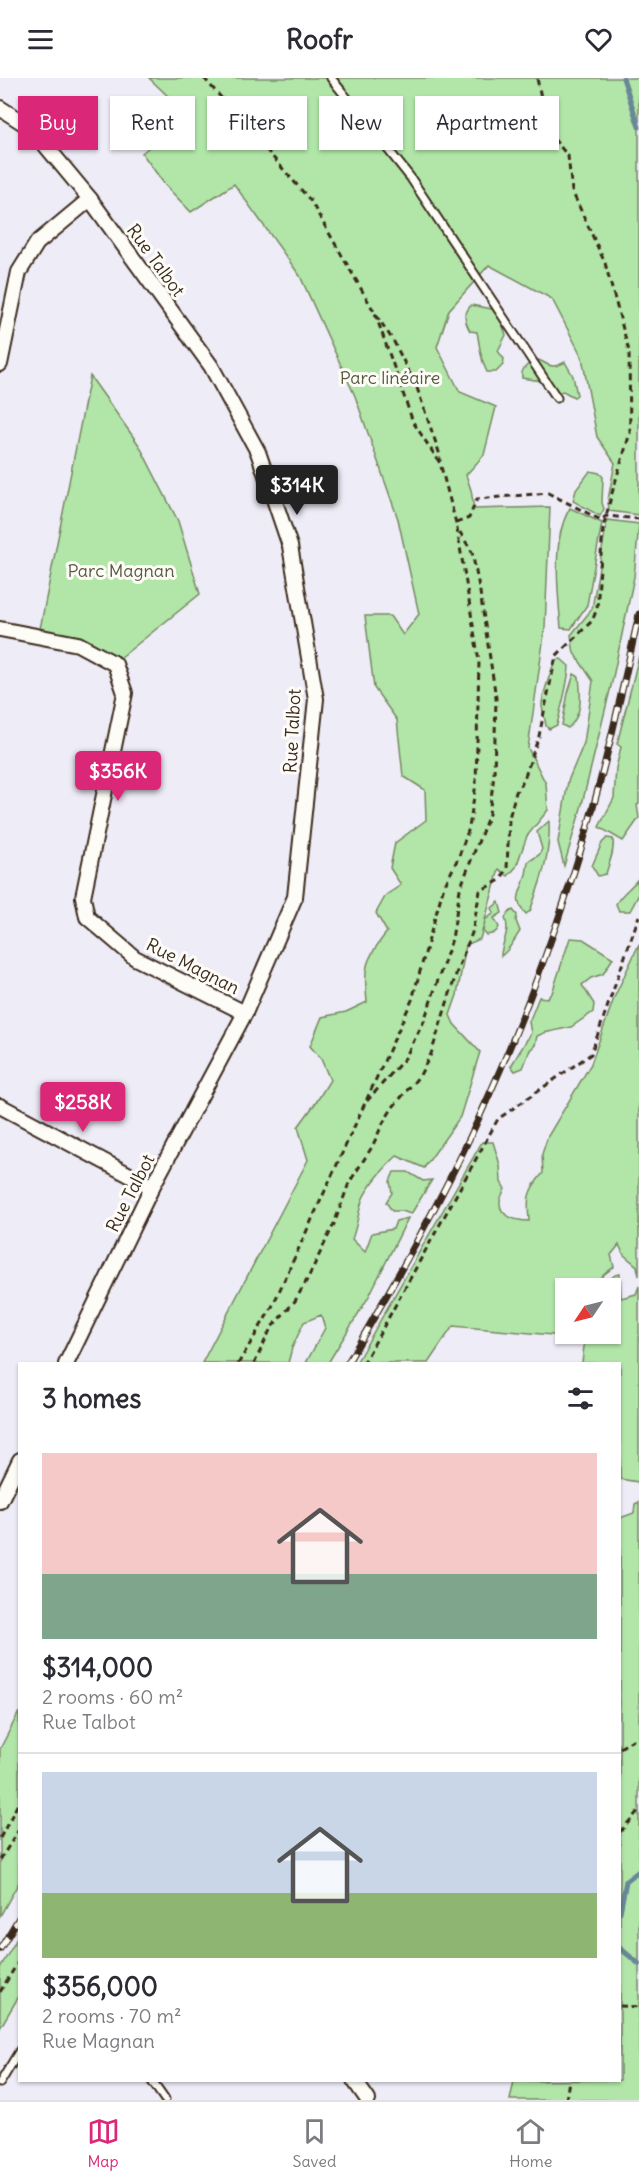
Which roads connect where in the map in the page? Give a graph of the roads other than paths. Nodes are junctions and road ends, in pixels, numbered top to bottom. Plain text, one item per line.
1 (331, 78) edge
2 (0, 108) edge
3 (90, 199) junction
4 (0, 364) edge
5 (557, 398) dead end
6 (0, 629) edge
7 (246, 1013) junction
8 (0, 1106) edge
9 (152, 1187) junction
10 (67, 1362) edge
11 (18, 1464) edge
12 (0, 1501) edge
13 (18, 2053) edge
14 (152, 2082) edge
15 (355, 2082) edge
16 (0, 2083) edge
17 (165, 2100) edge
18 (368, 2100) edge

1 - 5 lane
2 - 3 street, Rue Talbot
3 - 4 street
3 - 7 street, Rue Talbot
6 - 7 street, Rue Magnan
7 - 9 street, Rue Talbot
8 - 9 street
9 - 10 street, Rue Talbot
11 - 12 street
13 - 16 lane
14 - 17 lane
15 - 18 street

